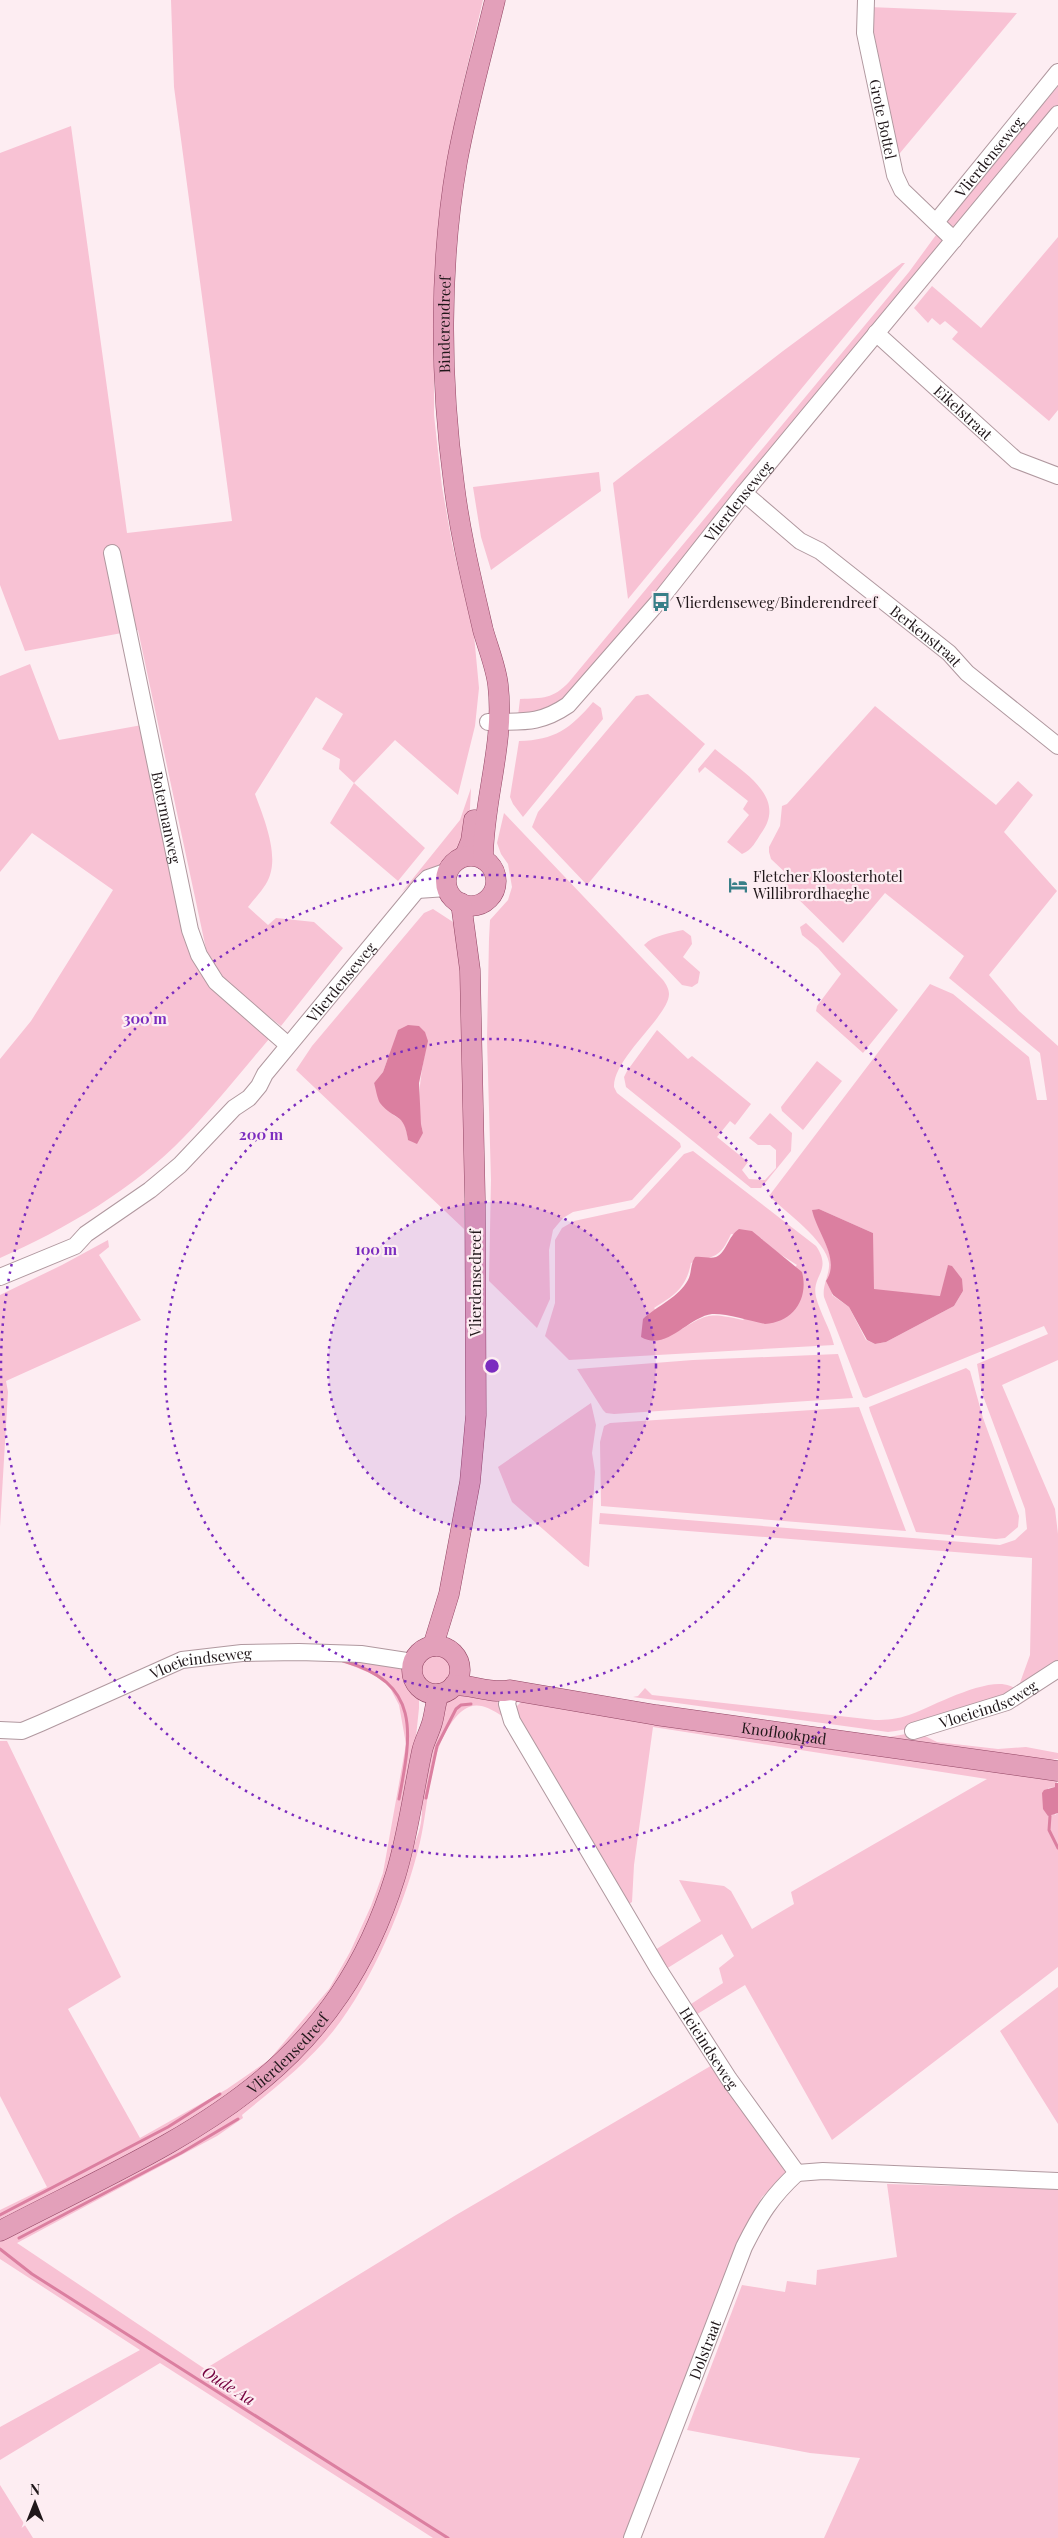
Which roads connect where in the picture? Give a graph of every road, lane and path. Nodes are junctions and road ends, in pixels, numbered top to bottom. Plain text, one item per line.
1 (495, 0) edge
2 (866, 0) edge
3 (1058, 72) edge
4 (1058, 114) edge
5 (936, 222) junction
6 (954, 240) junction
7 (876, 333) junction
8 (1058, 476) edge
9 (744, 493) junction
10 (112, 553) dead end
11 (494, 722) junction
12 (1058, 746) edge
13 (474, 858) junction
14 (448, 880) junction
15 (469, 904) junction
16 (288, 1045) junction
17 (0, 1277) edge
18 (440, 1648) junction
19 (413, 1662) junction
20 (1058, 1669) edge
21 (444, 1684) junction
22 (510, 1690) junction
23 (0, 1730) edge
24 (913, 1731) dead end
25 (1058, 1771) edge
26 (797, 2173) junction
27 (1058, 2181) edge
28 (1, 2231) edge
29 (632, 2538) edge

1 - 11 main road, Binderendreef
2 - 5 street, Grote Bottel
3 - 5 street, Vlierdenseweg
4 - 6 street, Vlierdenseweg
5 - 6 street
6 - 7 street, Vlierdenseweg
7 - 8 street, Eikelstraat
7 - 9 street, Vlierdenseweg
9 - 11 street, Vlierdenseweg
9 - 12 street, Berkenstraat
10 - 16 street, Botermanweg
11 - 13 main road
13 - 14 main road
13 - 15 main road
14 - 15 main road
14 - 16 street, Vlierdenseweg
15 - 18 main road, Vlierdensedreef
16 - 17 street, Vlierdenseweg
18 - 19 main road
18 - 21 main road
19 - 21 main road
19 - 23 street, Vloeieindseweg
20 - 24 street, Vloeieindseweg
21 - 22 main road, Knoflookpad
21 - 28 main road, Vlierdensedreef
22 - 25 main road, Knoflookpad
22 - 26 street, Heieindseweg
26 - 27 street
26 - 29 street, Dolstraat

